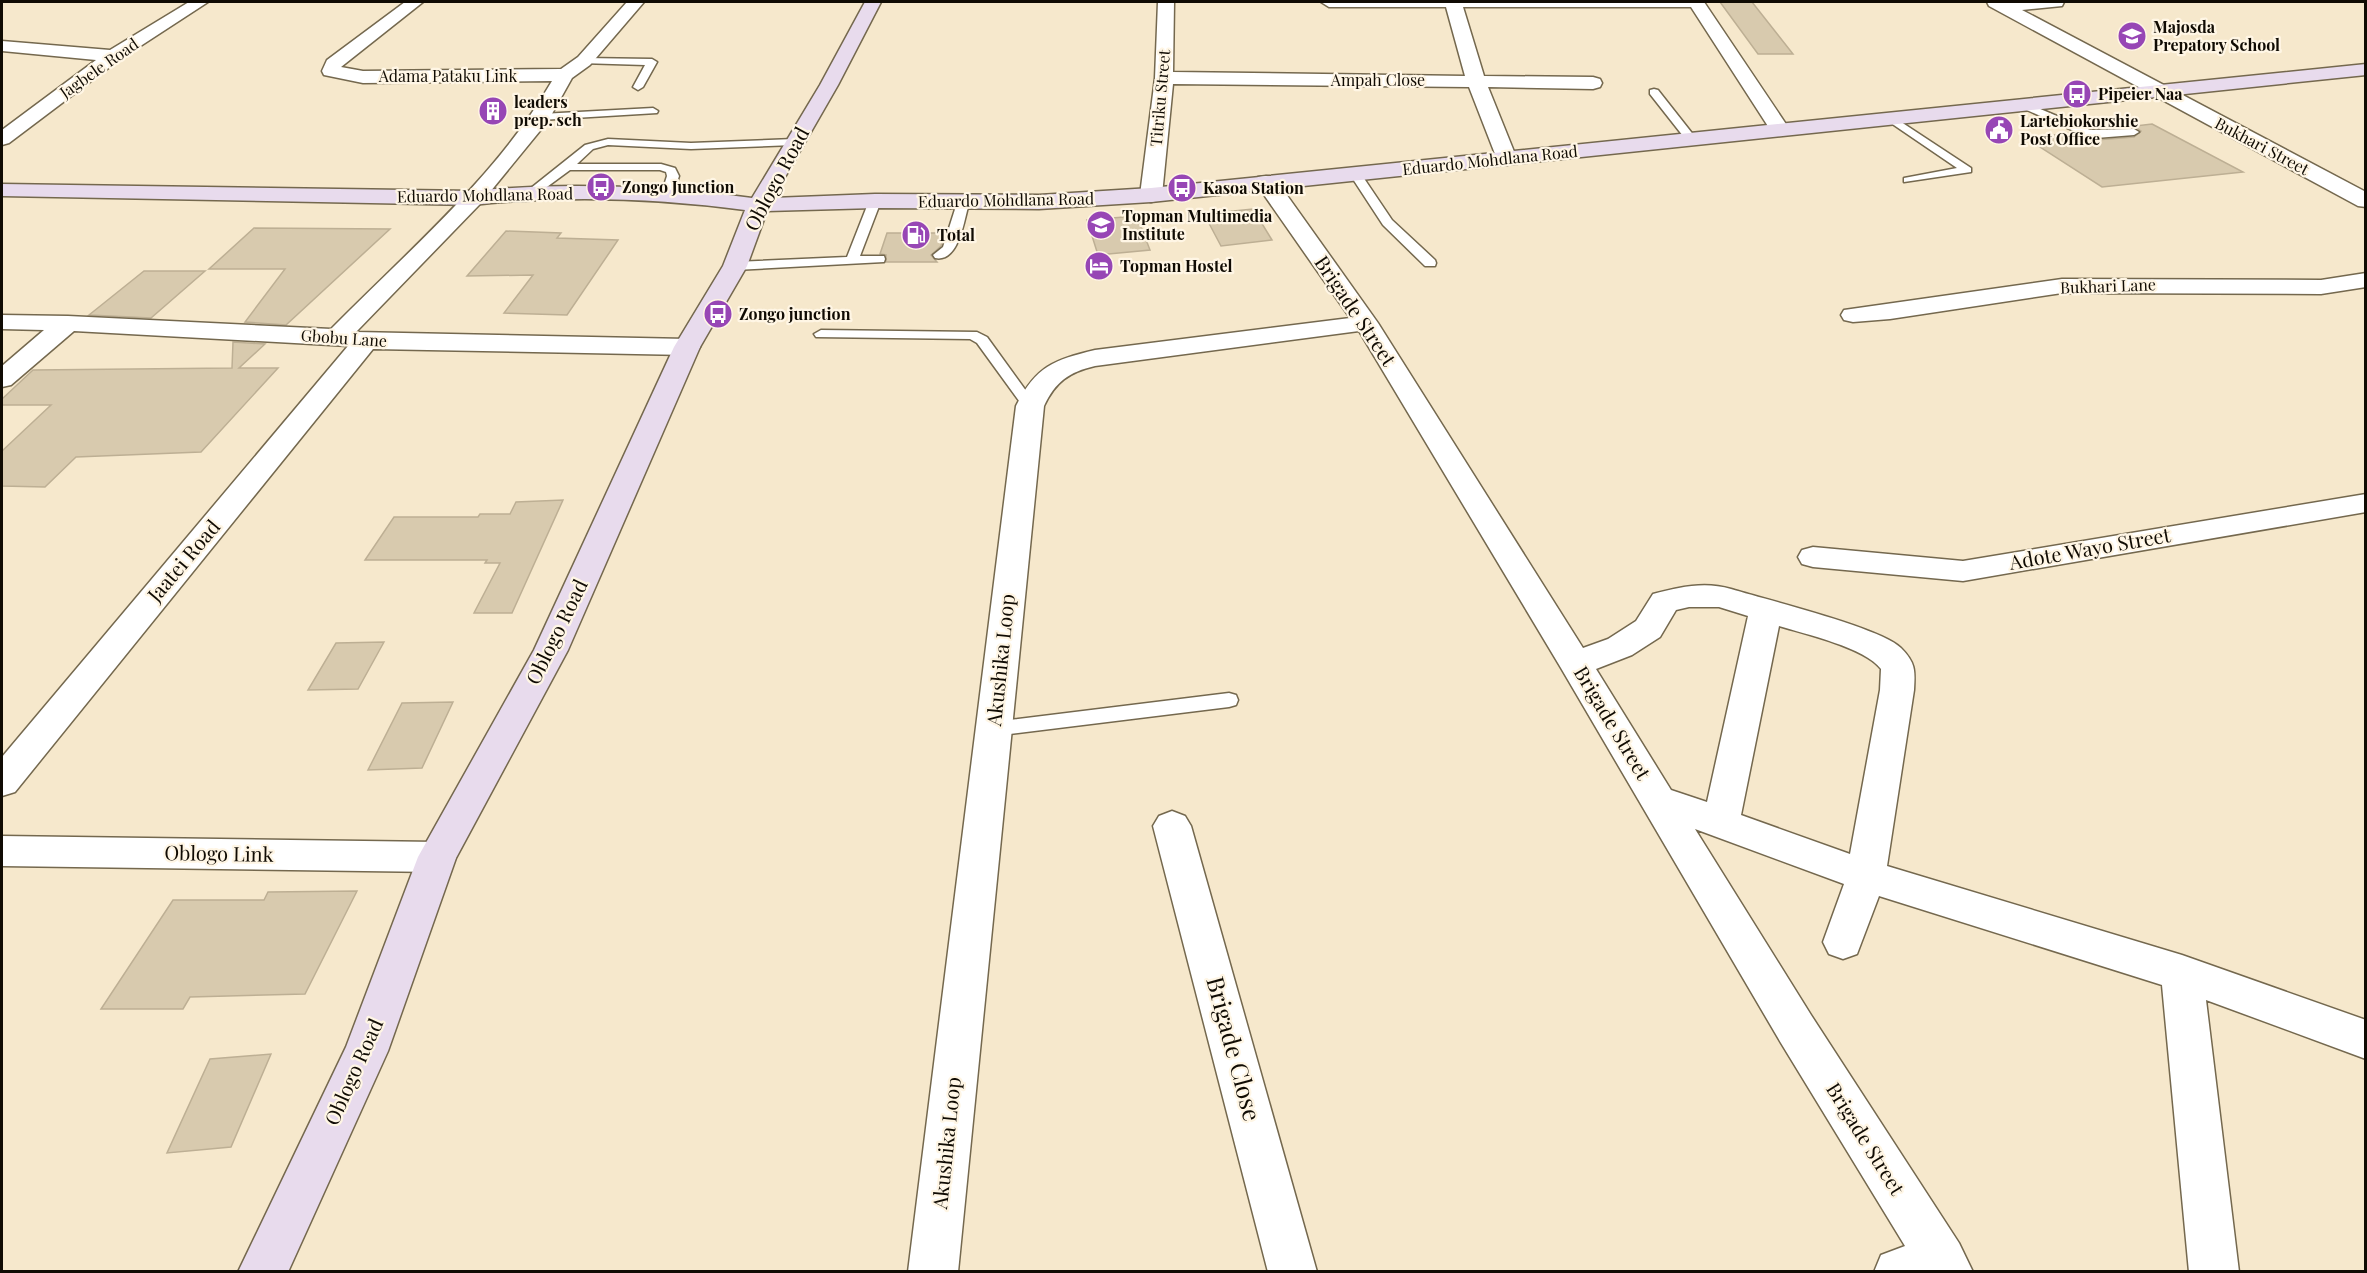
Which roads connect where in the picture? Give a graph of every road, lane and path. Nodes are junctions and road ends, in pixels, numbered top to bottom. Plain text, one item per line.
1 (200, 2) edge
2 (415, 2) edge
3 (636, 2) edge
4 (873, 2) edge
5 (1166, 2) edge
6 (1329, 2) edge
7 (1424, 2) edge
8 (1696, 2) edge
9 (2056, 2) edge
10 (1453, 3) edge
11 (1999, 4) edge
12 (2, 46) edge
13 (113, 56) junction
14 (584, 61) junction
15 (2366, 69) edge
16 (565, 75) junction
17 (1164, 78) junction
18 (1476, 81) junction
19 (1593, 83) dead end
20 (638, 87) dead end
21 (2158, 91) junction
22 (1654, 92) dead end
23 (2024, 105) junction
24 (653, 111) dead end
25 (541, 117) junction
26 (1892, 119) junction
27 (1780, 130) junction
28 (2134, 132) dead end
29 (2, 139) edge
30 (1691, 140) junction
31 (794, 142) junction
32 (691, 146) junction
33 (1507, 159) junction
34 (567, 167) junction
35 (671, 170) junction
36 (1355, 173) junction
37 (1908, 180) dead end
38 (1266, 182) junction
39 (2, 190) edge
40 (532, 192) junction
41 (667, 195) junction
42 (1151, 195) junction
43 (473, 198) junction
44 (876, 201) junction
45 (2366, 201) edge
46 (963, 202) junction
47 (758, 205) junction
48 (939, 255) dead end
49 (879, 259) dead end
50 (852, 261) junction
51 (1430, 263) dead end
52 (735, 266) junction
53 (2366, 280) edge
54 (1853, 315) dead end
55 (2, 322) edge
56 (68, 323) junction
57 (1366, 323) junction
58 (821, 334) dead end
59 (351, 339) junction
60 (687, 347) junction
61 (2, 379) edge
62 (1030, 406) junction
63 (2366, 502) edge
64 (1814, 557) dead end
65 (1767, 610) junction
66 (1576, 664) junction
67 (1229, 700) dead end
68 (993, 729) junction
69 (2, 782) edge
70 (1659, 800) junction
71 (1720, 822) junction
72 (1172, 826) dead end
73 (2, 851) edge
74 (437, 857) junction
75 (1866, 876) junction
76 (1843, 942) dead end
77 (2182, 973) junction
78 (2366, 1041) edge
79 (1929, 1268) edge
80 (262, 1272) edge
81 (933, 1272) edge
82 (1293, 1272) edge
83 (2214, 1272) edge

1 - 13 street, Jagbele Road
2 - 16 street, Adama Pataku Link
3 - 14 street
4 - 31 main road, Oblogo Road
5 - 17 street, Titriku Street
6 - 7 street
7 - 10 street
8 - 10 street
8 - 27 street
9 - 11 street
10 - 18 street
11 - 21 street, Bukhari Street
12 - 13 street
13 - 29 street, Jagbele Road
14 - 16 street
14 - 20 lane
15 - 21 main road, Eduardo Mohdlana Road
16 - 25 street, Jaatei Road
17 - 18 street, Ampah Close
17 - 42 street, Titriku Street
18 - 19 street, Ampah Close
18 - 33 street
21 - 23 main road, Eduardo Mohdlana Road
21 - 45 street, Bukhari Street
22 - 30 lane
23 - 26 main road, Eduardo Mohdlana Road
23 - 28 lane
24 - 25 lane
25 - 43 street, Jaatei Road
26 - 27 main road, Eduardo Mohdlana Road
26 - 37 lane
27 - 30 main road, Eduardo Mohdlana Road
30 - 33 main road, Eduardo Mohdlana Road
31 - 32 lane
31 - 47 main road, Oblogo Road
32 - 34 lane
32 - 35 lane
33 - 36 main road, Eduardo Mohdlana Road
34 - 35 lane
34 - 40 lane
35 - 41 lane
36 - 38 main road, Eduardo Mohdlana Road
36 - 51 lane
38 - 42 main road, Eduardo Mohdlana Road
38 - 57 street, Brigade Street
39 - 43 main road, Eduardo Mohdlana Road
40 - 41 main road, Eduardo Mohdlana Road
40 - 43 main road, Eduardo Mohdlana Road
41 - 47 main road, Eduardo Mohdlana Road
42 - 46 main road, Eduardo Mohdlana Road
43 - 59 street, Jaatei Road
44 - 46 main road, Eduardo Mohdlana Road
44 - 47 main road, Eduardo Mohdlana Road
44 - 50 lane
46 - 48 lane
47 - 52 main road, Oblogo Road
49 - 50 lane
50 - 52 lane
52 - 60 main road, Oblogo Road
53 - 54 street, Bukhari Lane
55 - 56 street, Gbobu Lane
56 - 59 street, Gbobu Lane
56 - 61 street
57 - 62 street, Akushika Loop
57 - 66 street, Brigade Street
58 - 62 lane
59 - 60 street, Gbobu Lane
59 - 69 street, Jaatei Road
60 - 74 main road, Oblogo Road
62 - 68 street, Akushika Loop
63 - 64 street, Adote Wayo Street
65 - 66 street
65 - 71 street
65 - 75 street
66 - 70 street, Brigade Street
67 - 68 lane
68 - 81 street, Akushika Loop
70 - 71 street
70 - 79 street, Brigade Street
71 - 75 street
72 - 82 street, Brigade Close
73 - 74 street, Oblogo Link
74 - 80 main road, Oblogo Road
75 - 76 street
75 - 77 street
77 - 78 street
77 - 83 street

